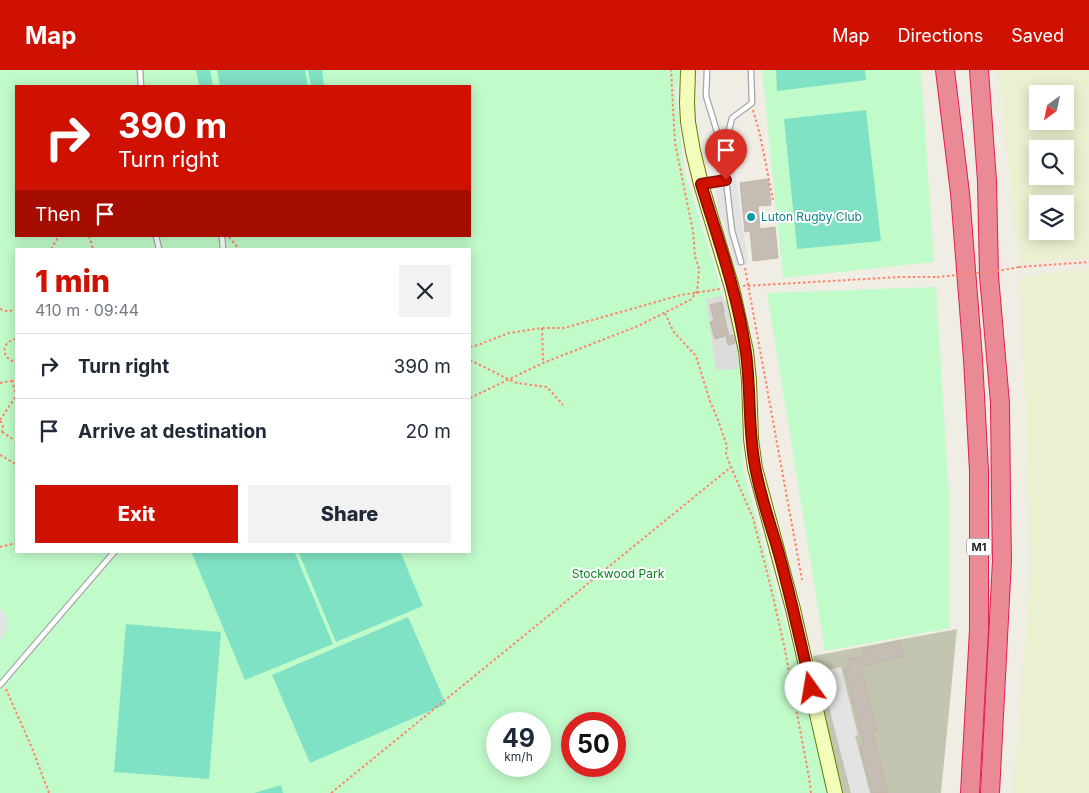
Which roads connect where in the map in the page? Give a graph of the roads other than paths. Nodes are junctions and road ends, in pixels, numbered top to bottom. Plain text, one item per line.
1 (140, 70) edge
2 (688, 70) edge
3 (707, 70) edge
4 (751, 70) edge
5 (945, 70) edge
6 (971, 70) edge
7 (979, 70) edge
8 (141, 85) edge
9 (726, 155) junction
10 (726, 180) junction
11 (701, 184) junction
12 (988, 244) junction
13 (741, 262) road end
14 (113, 553) edge
15 (1, 682) edge
16 (836, 793) edge
17 (970, 793) edge
18 (990, 793) edge

1 - 8 lane
2 - 11 main road
3 - 9 lane
4 - 9 lane
5 - 17 highway, M1
6 - 12 highway, M1
7 - 12 highway
9 - 10 lane
10 - 11 lane
10 - 13 lane
11 - 16 main road
12 - 18 highway, M1
14 - 15 lane

